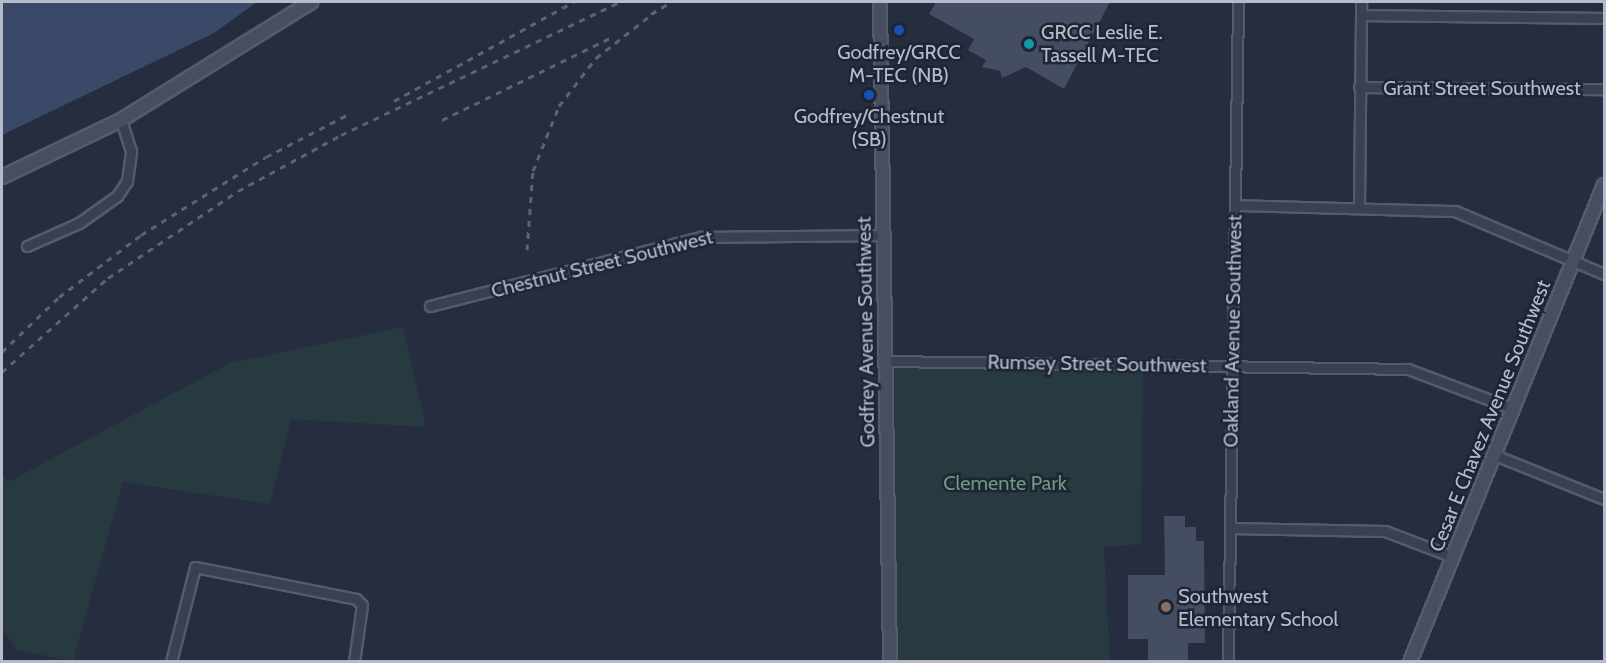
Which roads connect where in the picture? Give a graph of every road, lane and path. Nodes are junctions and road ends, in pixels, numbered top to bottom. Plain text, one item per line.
1 (311, 2) edge
2 (880, 2) edge
3 (1238, 2) edge
4 (1360, 2) edge
5 (1360, 15) junction
6 (1605, 18) edge
7 (1359, 87) junction
8 (1605, 89) edge
9 (121, 120) junction
10 (2, 177) edge
11 (1605, 185) edge
12 (1235, 205) junction
13 (1359, 207) junction
14 (884, 235) junction
15 (27, 246) dead end
16 (1574, 261) junction
17 (1605, 274) edge
18 (430, 306) dead end
19 (888, 361) junction
20 (1235, 366) junction
21 (1514, 409) junction
22 (1495, 455) junction
23 (1605, 499) edge
24 (1230, 528) junction
25 (1453, 557) junction
26 (171, 662) edge
27 (354, 662) edge
28 (890, 662) edge
29 (1228, 662) edge
30 (1410, 662) edge

1 - 9 main road
2 - 14 main road, Godfrey Avenue Southwest
3 - 12 street, Oakland Avenue Southwest
4 - 5 street
5 - 6 street
5 - 7 street
7 - 8 street, Grant Street Southwest
7 - 13 street
9 - 10 main road
9 - 15 street
11 - 16 main road, Cesar E Chavez Avenue Southwest
12 - 13 street
12 - 20 street, Oakland Avenue Southwest
13 - 16 street
14 - 18 street, Chestnut Street Southwest
14 - 19 main road, Godfrey Avenue Southwest
16 - 17 street
16 - 21 main road, Cesar E Chavez Avenue Southwest
19 - 20 street, Rumsey Street Southwest
19 - 28 main road, Godfrey Avenue Southwest
20 - 21 street, Rumsey Street Southwest
20 - 24 street, Oakland Avenue Southwest
21 - 22 main road, Cesar E Chavez Avenue Southwest
22 - 23 street
22 - 25 main road, Cesar E Chavez Avenue Southwest
24 - 25 street
24 - 29 street, Oakland Avenue Southwest
25 - 30 main road, Cesar E Chavez Avenue Southwest
26 - 27 street

